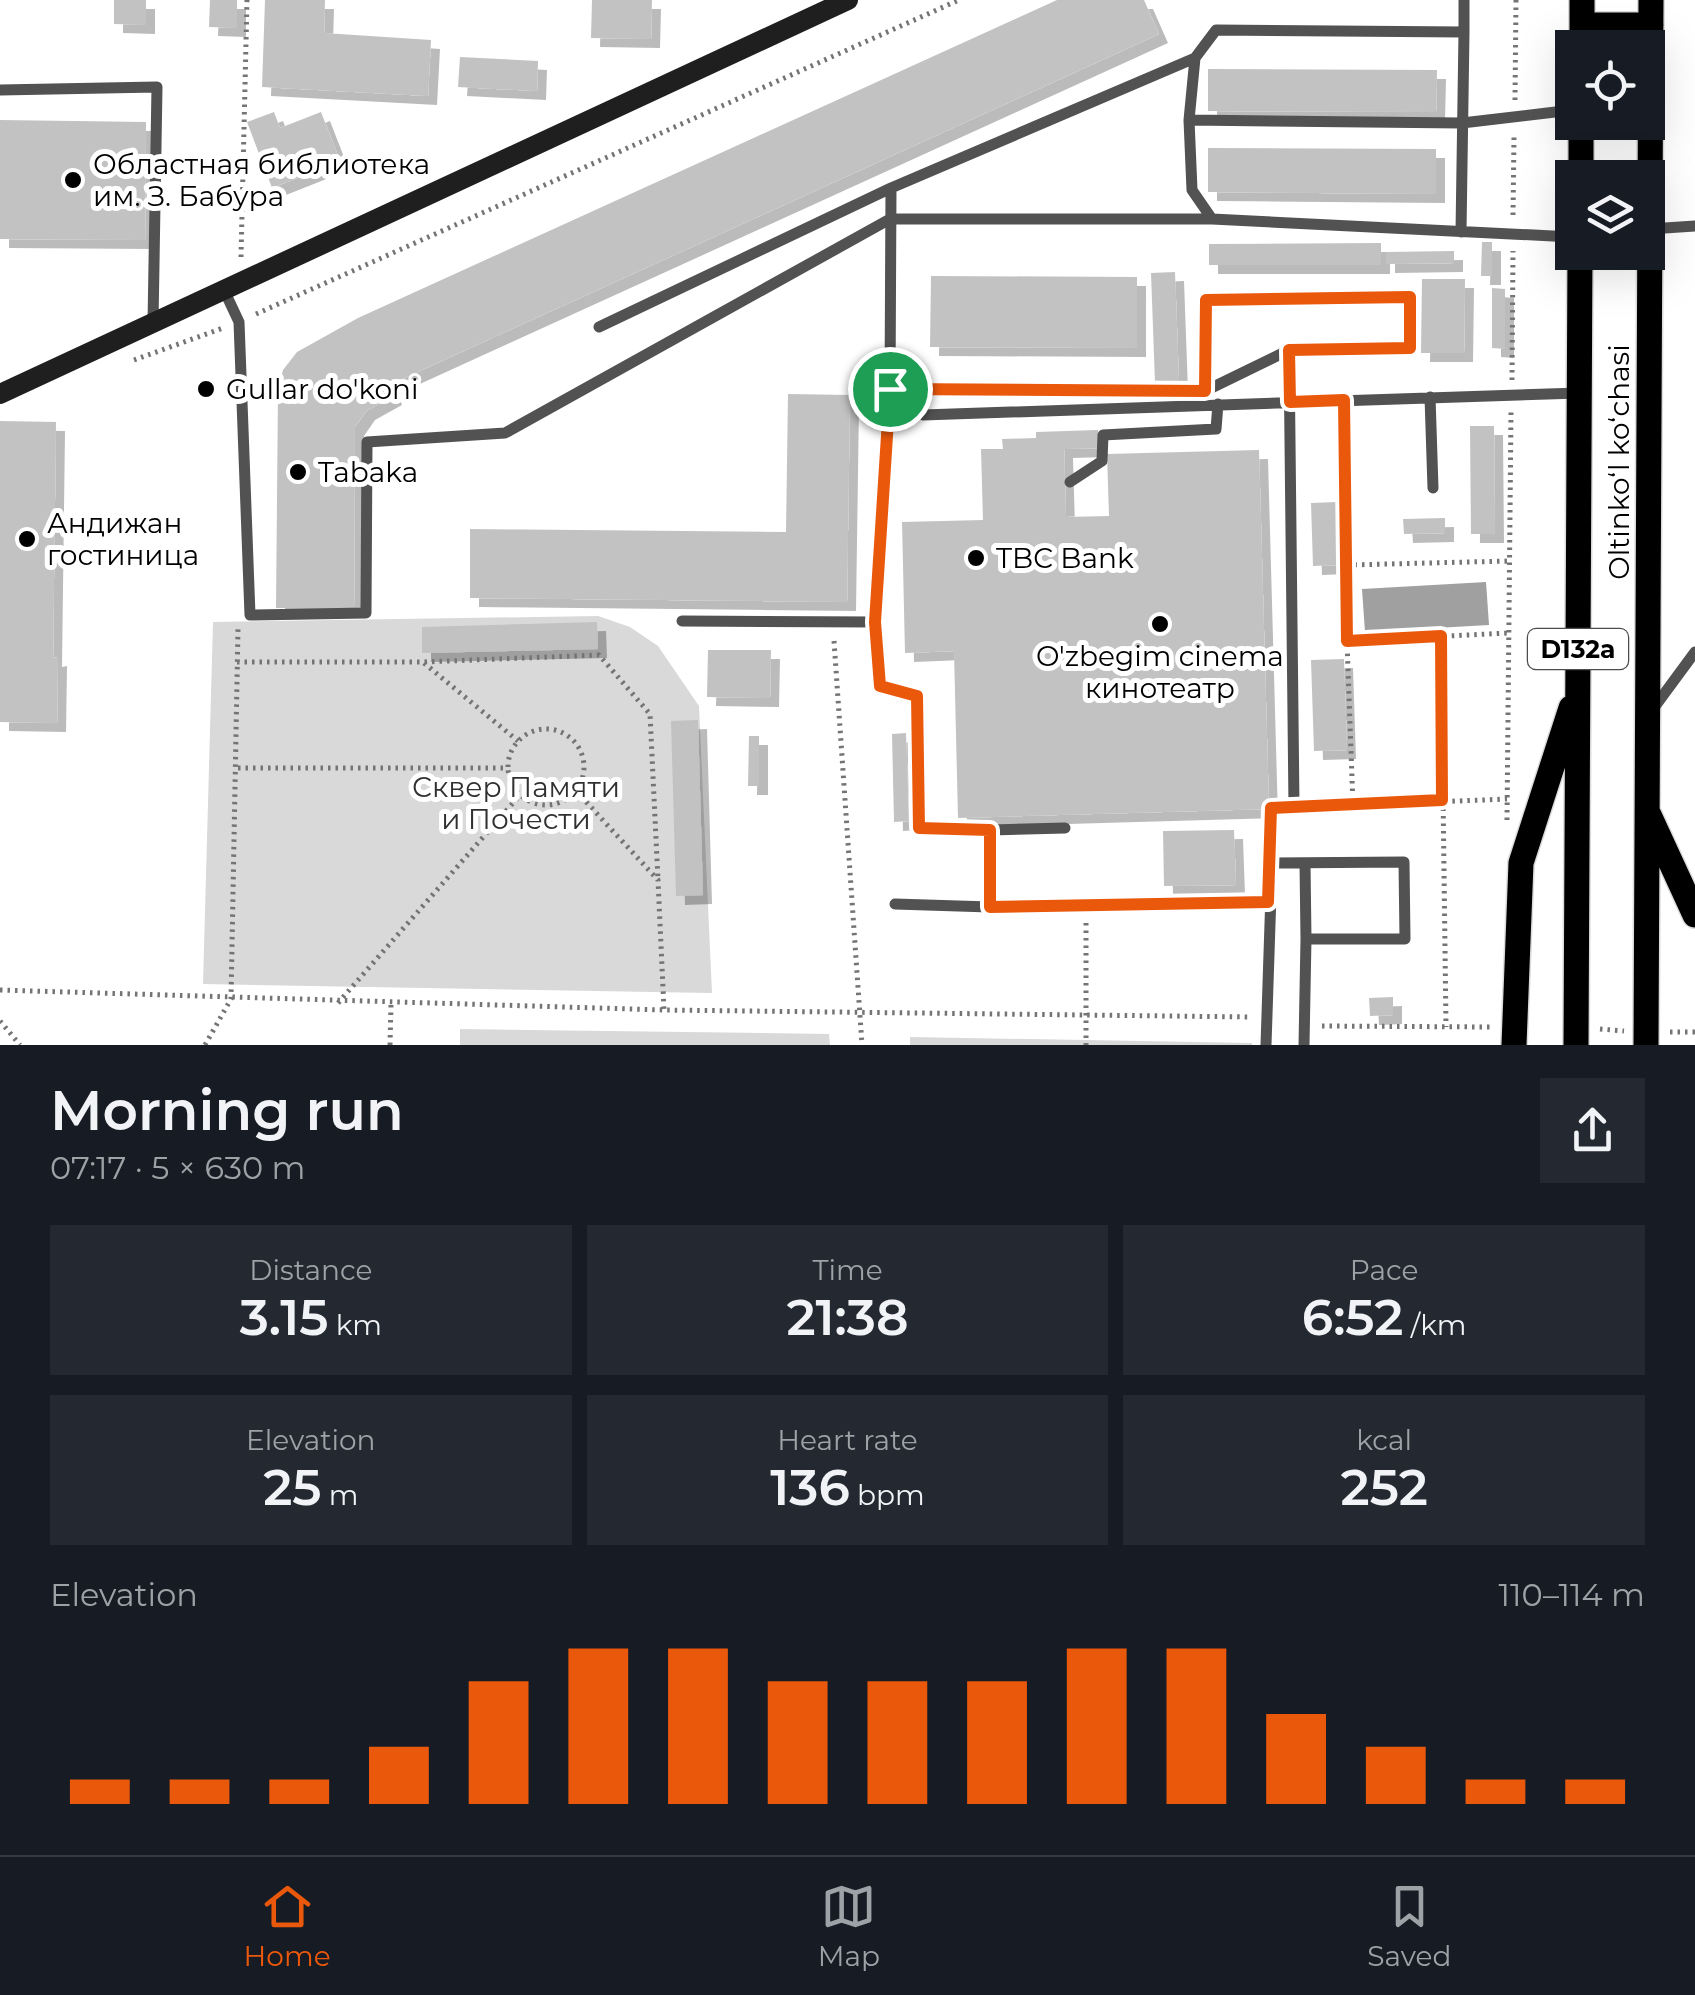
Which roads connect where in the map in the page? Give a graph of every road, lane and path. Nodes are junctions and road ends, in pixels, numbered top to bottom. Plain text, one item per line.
1 (848, 0) edge
2 (959, 0) edge
3 (1464, 0) edge
4 (1651, 13) edge
5 (1582, 24) edge
6 (1464, 32) junction
7 (1194, 58) junction
8 (0, 90) edge
9 (1555, 112) edge
10 (1189, 120) junction
11 (1462, 123) junction
12 (1650, 160) edge
13 (891, 188) junction
14 (890, 219) junction
15 (1212, 219) junction
16 (1695, 226) edge
17 (1665, 227) edge
18 (1461, 232) junction
19 (1555, 236) edge
20 (1580, 270) edge
21 (1650, 270) edge
22 (224, 290) junction
23 (239, 322) junction
24 (153, 323) junction
25 (598, 327) dead end
26 (1289, 350) junction
27 (129, 362) dead end
28 (890, 389) junction
29 (1205, 391) junction
30 (1579, 393) junction
31 (0, 394) edge
32 (1430, 397) junction
33 (1344, 400) junction
34 (1290, 402) junction
35 (1218, 404) junction
36 (923, 414) dead end
37 (1070, 482) dead end
38 (1432, 488) dead end
39 (1510, 561) dead end
40 (1347, 565) junction
41 (682, 621) dead end
42 (875, 622) junction
43 (833, 623) junction
44 (1509, 633) dead end
45 (1441, 636) junction
46 (1347, 641) junction
47 (1695, 652) edge
48 (238, 662) dead end
49 (424, 662) junction
50 (1578, 689) junction
51 (1648, 718) junction
52 (518, 741) junction
53 (238, 768) dead end
54 (508, 768) junction
55 (576, 791) junction
56 (520, 795) junction
57 (1507, 799) dead end
58 (1442, 800) junction
59 (1354, 806) junction
60 (1294, 807) junction
61 (1647, 811) junction
62 (1065, 828) dead end
63 (990, 830) junction
64 (1272, 863) junction
65 (1305, 863) junction
66 (658, 880) junction
67 (1268, 902) junction
68 (895, 904) dead end
69 (1086, 905) junction
70 (990, 907) junction
71 (1695, 916) edge
72 (1306, 939) junction
73 (338, 1003) dead end
74 (391, 1004) dead end
75 (664, 1010) dead end
76 (0, 1021) edge
77 (1446, 1027) dead end
78 (20, 1045) edge
79 (390, 1045) edge
80 (862, 1045) edge
81 (1086, 1045) edge
82 (1266, 1045) edge
83 (1304, 1045) edge
84 (1514, 1045) edge
85 (1576, 1045) edge
86 (1646, 1045) edge

1 - 22 main road
2 - 23 path
3 - 6 lane
4 - 5 main road
4 - 12 main road, Oltinkoʻl koʻchasi / D132a
6 - 7 lane
6 - 11 lane
7 - 10 lane
7 - 13 lane
8 - 24 lane
9 - 11 lane
10 - 11 lane
10 - 15 lane
11 - 18 lane
13 - 14 lane
13 - 25 lane
14 - 15 lane
14 - 23 lane
14 - 28 lane
15 - 18 lane
16 - 17 lane
18 - 19 lane
20 - 30 main road, Oltinkoʻl koʻchasi / D132a
21 - 51 main road, Oltinkoʻl koʻchasi / D132a
22 - 23 lane
22 - 24 main road
23 - 27 path
24 - 31 main road
26 - 29 lane
26 - 29 lane
26 - 34 lane
28 - 29 lane
28 - 42 lane
30 - 32 lane
30 - 50 main road, Oltinkoʻl koʻchasi / D132a
32 - 33 lane
32 - 38 lane
33 - 34 lane
33 - 40 path
34 - 35 lane
34 - 60 lane
35 - 36 lane
35 - 37 lane
39 - 40 path
40 - 46 path
41 - 43 lane
42 - 43 lane
42 - 63 lane
43 - 80 path
44 - 45 path
45 - 46 path
45 - 58 path
46 - 59 path
47 - 51 lane
48 - 49 path
49 - 52 path
49 - 66 path
50 - 84 main road
50 - 85 main road, Oltinkoʻl koʻchasi / D132a
51 - 61 main road, Oltinkoʻl koʻchasi / D132a
52 - 54 path
52 - 55 path
53 - 54 path
54 - 56 path
55 - 56 path
55 - 66 path
56 - 73 path
57 - 58 path
58 - 59 path
58 - 77 path
59 - 60 path
60 - 64 lane
61 - 71 main road
61 - 86 main road, Oltinkoʻl koʻchasi / D132a
62 - 63 lane
63 - 70 lane
64 - 65 lane
64 - 67 lane
65 - 72 lane
65 - 72 lane
66 - 75 path
67 - 69 lane
67 - 82 lane
68 - 70 lane
69 - 70 lane
69 - 81 path
72 - 83 lane
74 - 79 path
76 - 78 path

